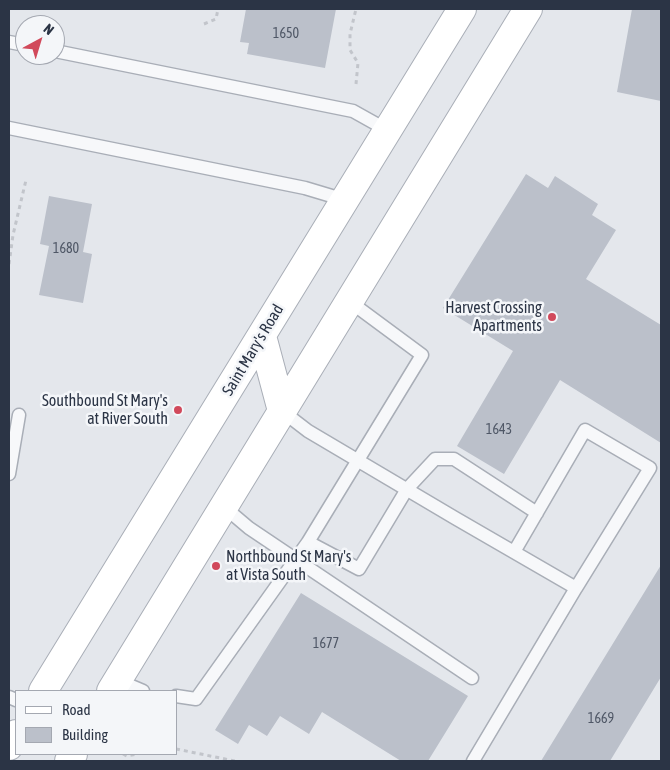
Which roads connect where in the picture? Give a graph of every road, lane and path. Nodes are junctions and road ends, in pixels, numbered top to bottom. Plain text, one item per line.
1 (218, 9) edge
2 (356, 9) edge
3 (462, 9) edge
4 (528, 9) edge
5 (204, 24) dead end
6 (65, 53) edge
7 (356, 84) dead end
8 (9, 128) edge
9 (387, 130) junction
10 (26, 180) dead end
11 (344, 200) junction
12 (11, 234) edge
13 (9, 264) edge
14 (349, 301) junction
15 (262, 336) junction
16 (282, 411) junction
17 (20, 416) dead end
18 (357, 460) junction
19 (9, 474) edge
20 (407, 489) junction
21 (223, 506) junction
22 (537, 513) junction
23 (308, 542) junction
24 (514, 552) junction
25 (296, 559) junction
26 (576, 588) junction
27 (472, 678) dead end
28 (114, 686) edge
29 (44, 690) edge
30 (137, 690) edge
31 (178, 696) edge
32 (178, 749) edge
33 (235, 761) edge
34 (473, 761) edge

1 - 5 path
2 - 7 path
3 - 9 main road, Saint Mary's Road
4 - 14 main road
6 - 9 lane
8 - 11 lane
9 - 11 main road, Saint Mary's Road
10 - 12 path
11 - 15 main road, Saint Mary's Road
12 - 13 path
14 - 16 main road
14 - 18 lane
15 - 16 main road
15 - 29 main road, Saint Mary's Road
16 - 18 lane
16 - 21 main road
17 - 19 lane
18 - 20 lane
18 - 23 lane
20 - 22 lane
20 - 23 lane
20 - 24 lane
21 - 25 lane
21 - 28 main road
22 - 24 lane
22 - 26 lane
23 - 25 lane
24 - 26 lane
25 - 27 lane
25 - 31 lane
26 - 34 lane
28 - 30 lane
32 - 33 path

